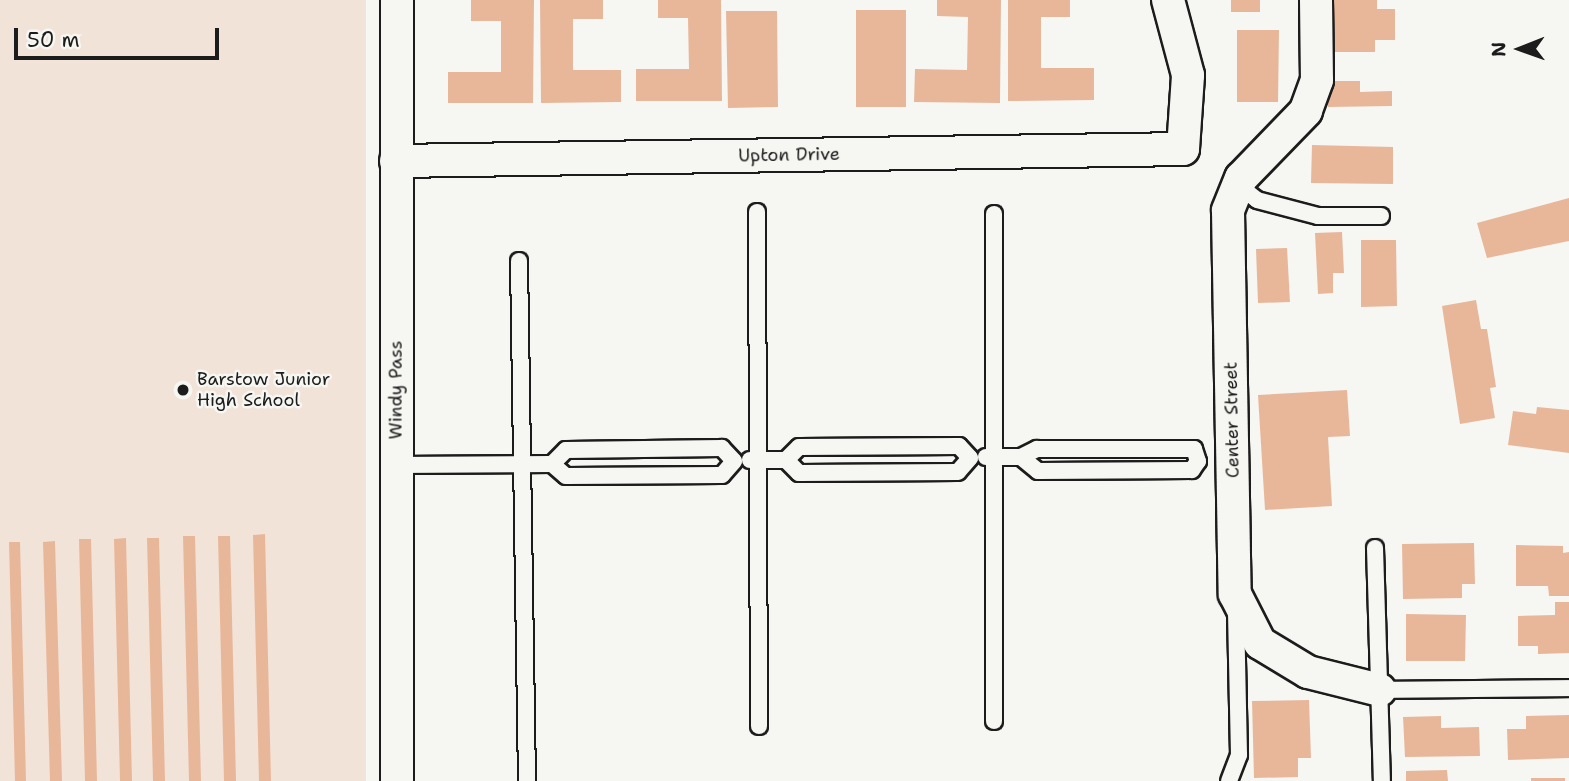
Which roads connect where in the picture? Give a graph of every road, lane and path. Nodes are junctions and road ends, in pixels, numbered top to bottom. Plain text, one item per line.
1 (397, 0) edge
2 (1168, 0) edge
3 (1316, 0) edge
4 (396, 161) junction
5 (1238, 185) junction
6 (757, 212) dead end
7 (994, 214) dead end
8 (1381, 216) dead end
9 (519, 261) dead end
10 (970, 457) junction
11 (994, 457) junction
12 (734, 460) junction
13 (758, 460) junction
14 (786, 460) junction
15 (1233, 461) junction
16 (552, 464) junction
17 (397, 465) junction
18 (521, 465) junction
19 (1375, 548) dead end
20 (1235, 594) junction
21 (1569, 688) edge
22 (1380, 690) junction
23 (995, 721) dead end
24 (759, 726) dead end
25 (397, 781) edge
26 (527, 781) edge
27 (1229, 781) edge
28 (1382, 781) edge

1 - 4 street, Windy Pass
2 - 4 street, Upton Drive
3 - 5 street, Center Street
4 - 17 street, Windy Pass
5 - 8 lane
5 - 15 street, Center Street
6 - 13 lane
7 - 11 lane
9 - 18 lane
10 - 11 lane
10 - 14 lane
10 - 14 lane
11 - 15 lane
11 - 23 lane
12 - 13 lane
12 - 16 lane
12 - 16 lane
13 - 14 lane
13 - 24 lane
15 - 20 street, Center Street
16 - 18 lane
17 - 18 lane
17 - 25 street, Windy Pass
18 - 26 lane
19 - 22 lane
20 - 22 street, Center Street
20 - 27 lane
21 - 22 lane
22 - 28 lane

